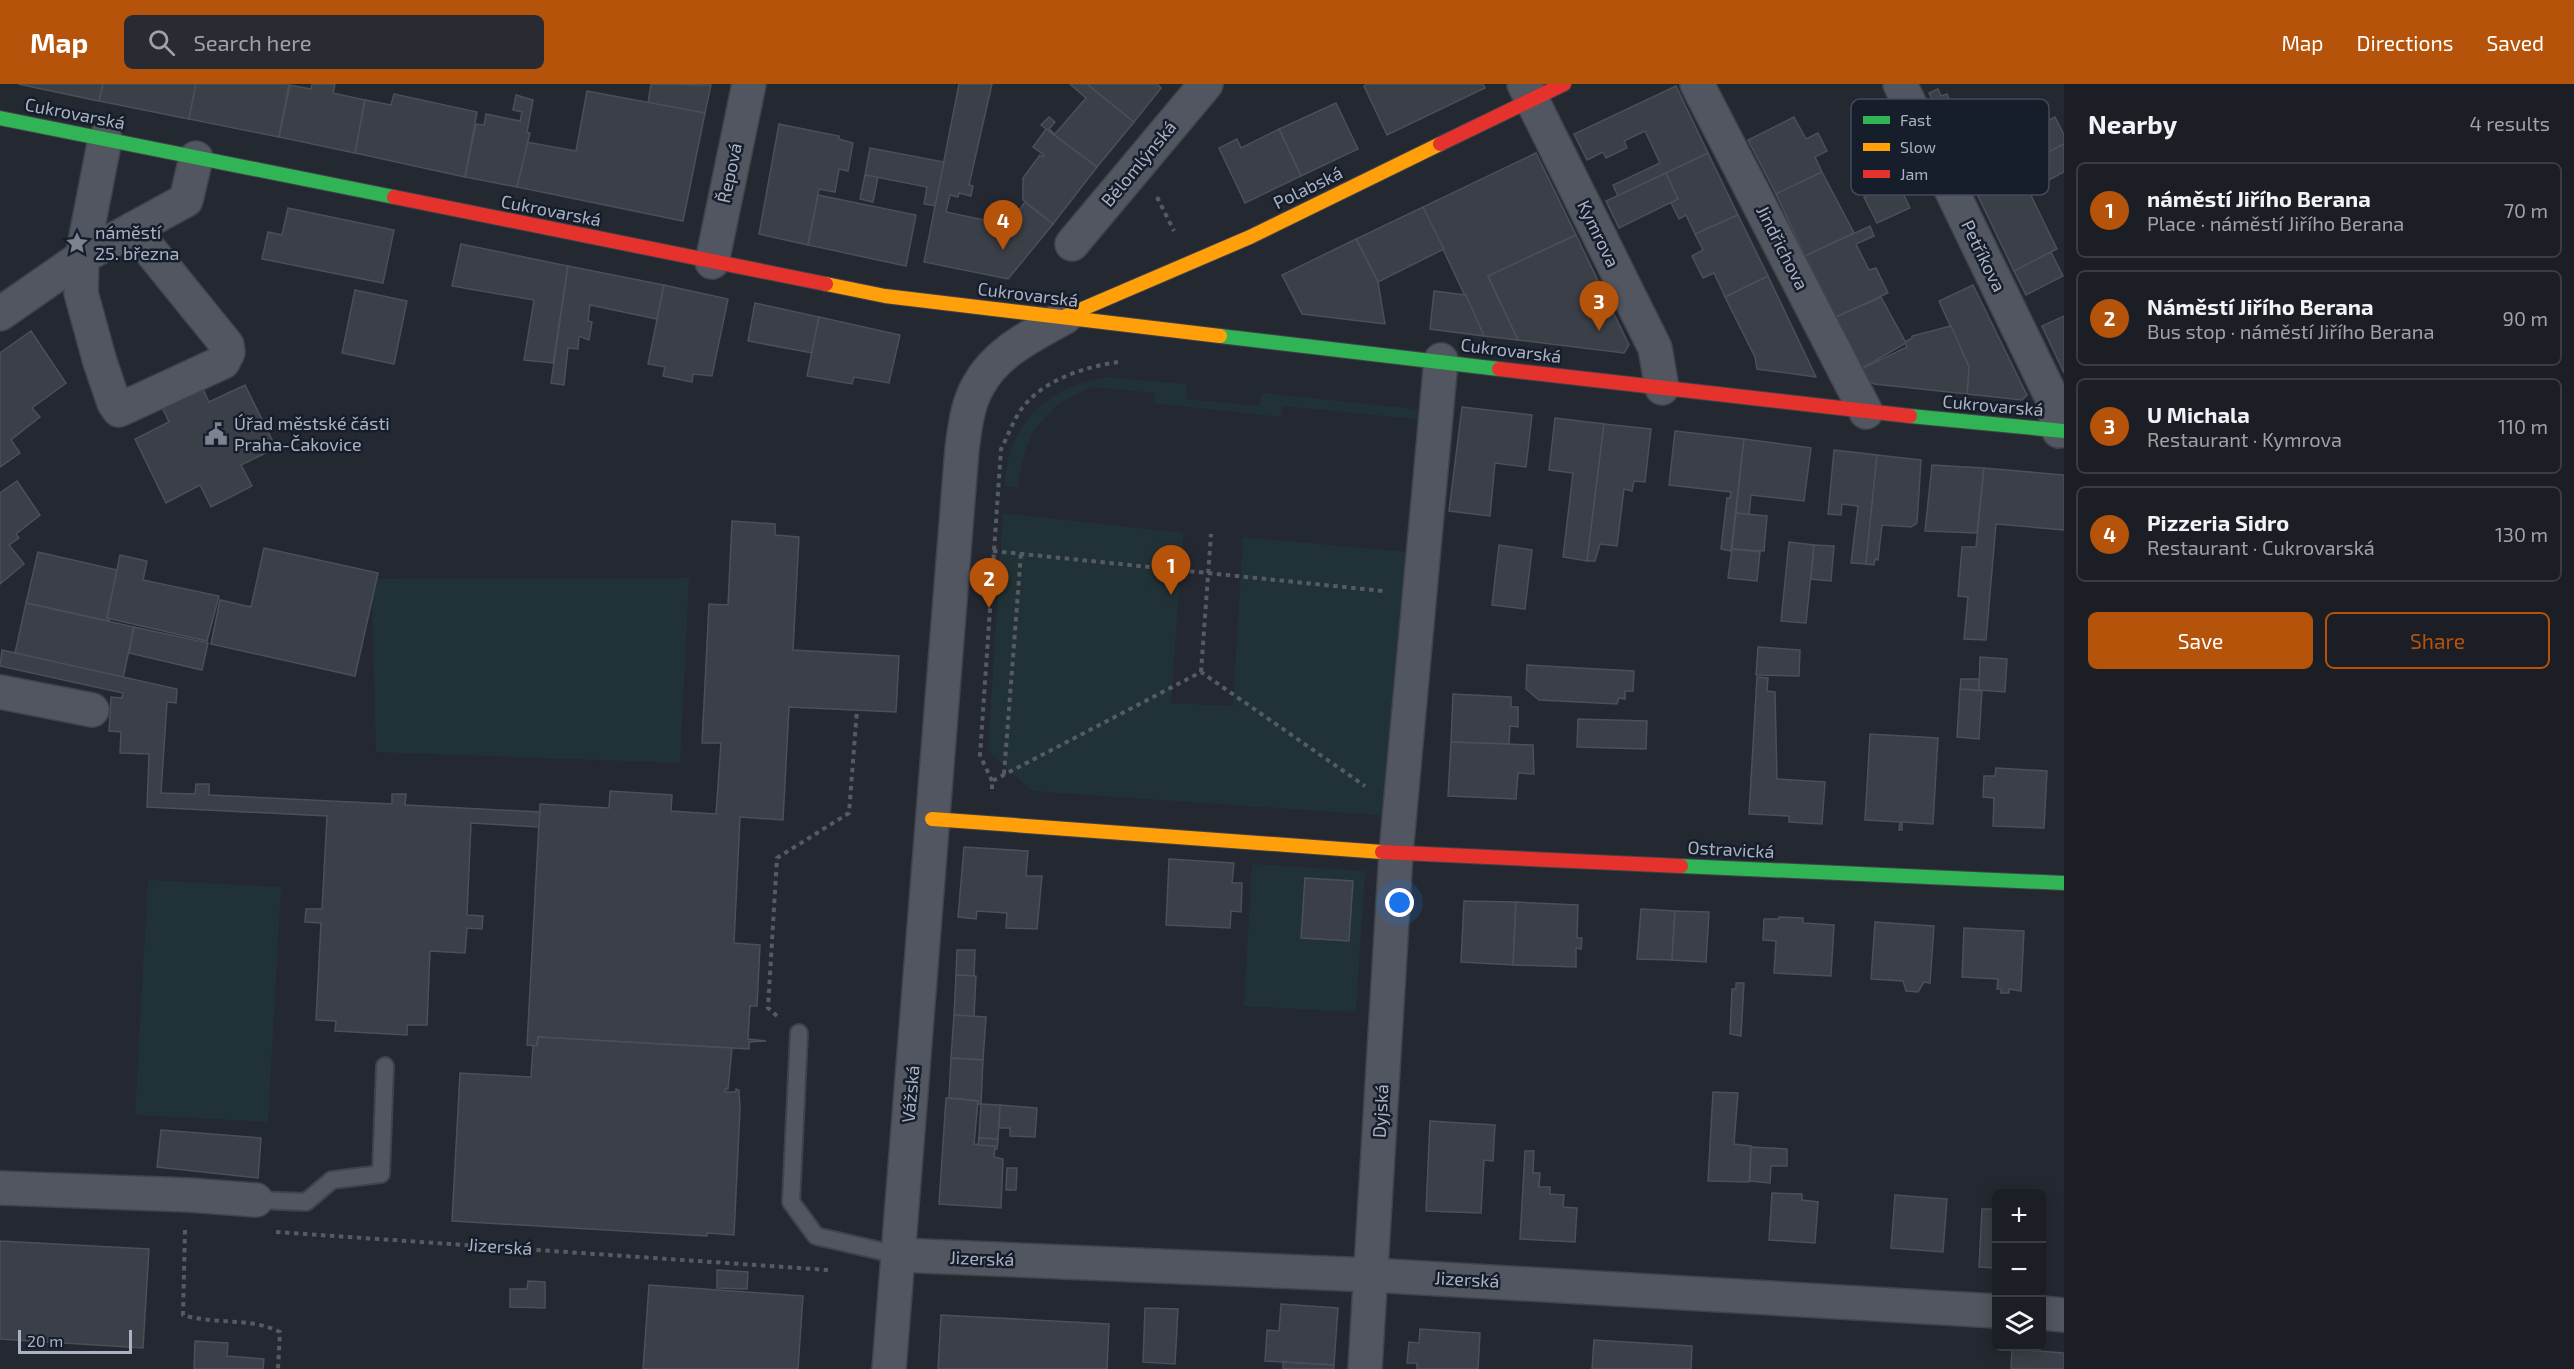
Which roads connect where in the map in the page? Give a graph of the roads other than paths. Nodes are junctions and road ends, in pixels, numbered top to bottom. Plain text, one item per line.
1 (749, 84) edge
2 (1206, 84) edge
3 (1564, 84) edge
4 (1697, 84) edge
5 (1900, 84) edge
6 (1528, 92) edge
7 (1907, 99) edge
8 (0, 118) edge
9 (105, 139) junction
10 (196, 158) junction
11 (1954, 195) edge
12 (133, 229) junction
13 (1072, 244) dead end
14 (82, 257) junction
15 (712, 262) junction
16 (0, 314) edge
17 (1065, 317) junction
18 (1441, 360) junction
19 (1662, 388) junction
20 (1866, 412) junction
21 (2062, 431) edge
22 (0, 692) edge
23 (92, 710) dead end
24 (932, 819) junction
25 (1396, 853) junction
26 (2064, 883) edge
27 (799, 1033) road end
28 (385, 1066) dead end
29 (0, 1188) edge
30 (256, 1200) joint
31 (898, 1255) junction
32 (1371, 1275) junction
33 (1992, 1311) edge
34 (2046, 1313) edge
35 (2064, 1315) edge
36 (889, 1369) edge
37 (1365, 1369) edge

1 - 15 street, Řepová
2 - 13 street, Bělomlýnská
3 - 6 street, Polabská
4 - 20 street, Jindřichova
5 - 7 street, Petříkova
6 - 17 street, Polabská
6 - 19 street, Kymrova
8 - 9 street, Cukrovarská
9 - 10 street, Cukrovarská
9 - 14 street
10 - 12 street
10 - 15 street, Cukrovarská
11 - 21 street, Petříkova
12 - 14 street
12 - 14 street
14 - 16 street
15 - 17 street, Cukrovarská
17 - 18 street, Cukrovarská
17 - 24 street, Vážská
18 - 19 street, Cukrovarská
18 - 25 street, Dyjská
19 - 20 street, Cukrovarská
20 - 21 street, Cukrovarská
22 - 23 street
24 - 25 street, Ostravická
24 - 31 street, Vážská
25 - 26 street, Ostravická
25 - 32 street, Dyjská
27 - 31 lane
28 - 30 lane
29 - 30 street
31 - 32 street, Jizerská
31 - 36 street, Vážská
32 - 33 street, Jizerská
32 - 37 street, Dyjská
34 - 35 street

